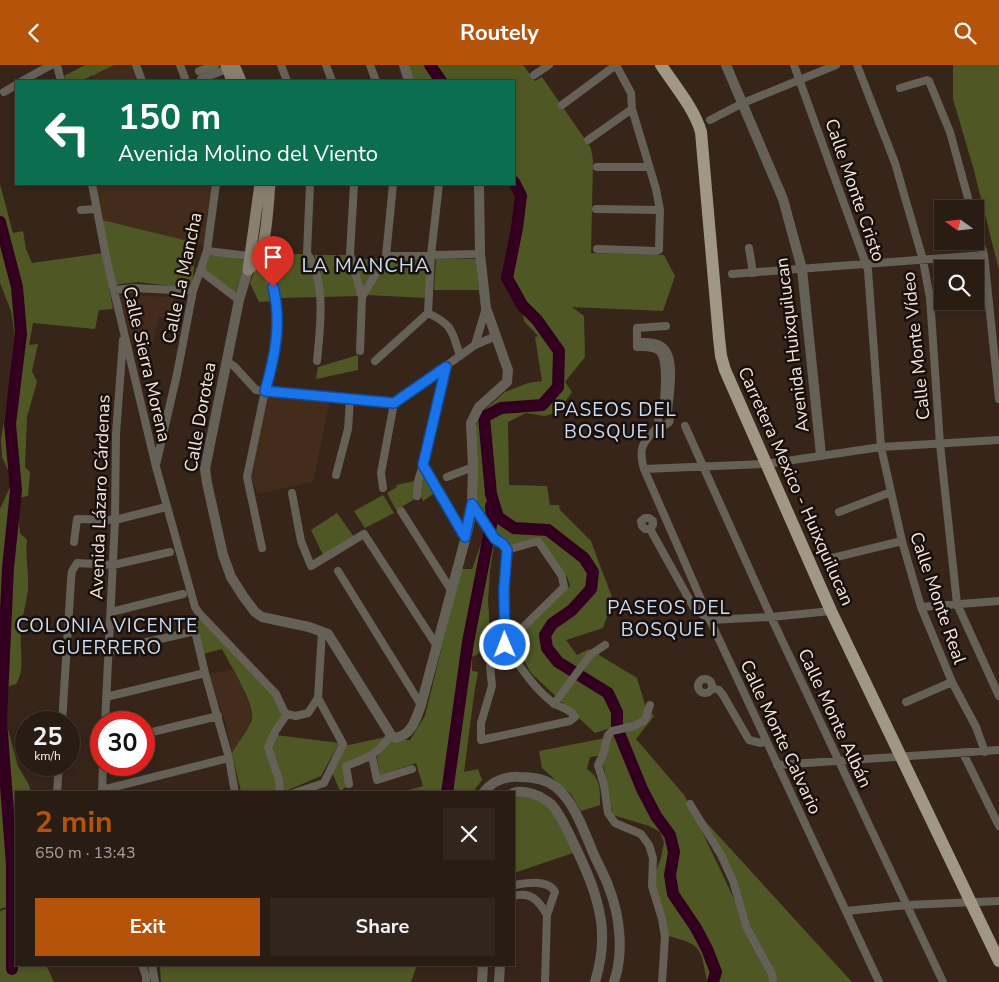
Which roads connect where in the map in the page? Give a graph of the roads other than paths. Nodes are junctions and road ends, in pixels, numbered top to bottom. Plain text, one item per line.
1 (51, 65) edge
2 (57, 65) edge
3 (136, 65) edge
4 (180, 65) edge
5 (215, 65) edge
6 (282, 65) edge
7 (326, 65) edge
8 (370, 65) edge
9 (404, 65) edge
10 (548, 65) edge
11 (616, 65) edge
12 (662, 65) edge
13 (726, 65) edge
14 (794, 65) edge
15 (836, 65) edge
16 (857, 65) edge
17 (229, 66) edge
18 (534, 75) dead end
19 (24, 80) edge
20 (61, 80) edge
21 (142, 80) edge
22 (184, 80) edge
23 (232, 80) edge
24 (240, 80) edge
25 (287, 80) edge
26 (332, 80) edge
27 (376, 80) edge
28 (409, 80) edge
29 (801, 80) junction
30 (15, 86) edge
31 (900, 88) dead end
32 (4, 91) dead end
33 (743, 103) junction
34 (562, 105) dead end
35 (632, 109) junction
36 (710, 120) dead end
37 (588, 140) dead end
38 (597, 167) dead end
39 (648, 167) junction
40 (92, 185) edge
41 (216, 185) edge
42 (260, 185) edge
43 (270, 185) edge
44 (310, 185) edge
45 (354, 185) edge
46 (393, 185) edge
47 (439, 185) edge
48 (479, 185) edge
49 (969, 200) edge
50 (96, 209) junction
51 (596, 209) dead end
52 (81, 210) dead end
53 (660, 210) junction
54 (749, 248) dead end
55 (597, 249) dead end
56 (983, 250) edge
57 (207, 251) junction
58 (480, 254) junction
59 (431, 255) junction
60 (984, 255) junction
61 (386, 256) junction
62 (252, 259) junction
63 (923, 260) junction
64 (866, 264) junction
65 (802, 269) junction
66 (248, 270) joint
67 (201, 271) junction
68 (753, 273) junction
69 (732, 274) dead end
70 (114, 290) junction
71 (193, 291) junction
72 (362, 297) junction
73 (239, 300) junction
74 (486, 308) junction
75 (428, 313) junction
76 (666, 326) dead end
77 (123, 333) junction
78 (496, 336) junction
79 (475, 345) junction
80 (360, 351) dead end
81 (460, 356) junction
82 (317, 361) dead end
83 (375, 361) dead end
84 (228, 362) junction
85 (446, 367) junction
86 (121, 370) junction
87 (133, 371) junction
88 (265, 391) junction
89 (999, 399) edge
90 (350, 400) junction
91 (394, 403) junction
92 (685, 426) dead end
93 (999, 440) edge
94 (940, 444) junction
95 (881, 447) junction
96 (821, 455) junction
97 (766, 464) junction
98 (423, 465) junction
99 (701, 466) junction
100 (156, 467) junction
101 (473, 467) junction
102 (644, 469) junction
103 (336, 475) dead end
104 (448, 477) dead end
105 (383, 488) dead end
106 (891, 492) junction
107 (292, 493) dead end
108 (417, 496) dead end
109 (472, 504) junction
110 (166, 507) junction
111 (401, 511) dead end
112 (839, 512) dead end
113 (115, 520) junction
114 (650, 529) dead end
115 (465, 537) junction
116 (902, 541) junction
117 (74, 542) dead end
118 (262, 548) dead end
119 (507, 550) junction
120 (170, 552) dead end
121 (828, 559) dead end
122 (113, 565) junction
123 (338, 571) dead end
124 (451, 590) junction
125 (183, 594) dead end
126 (999, 601) edge
127 (957, 604) junction
128 (922, 607) junction
129 (831, 611) junction
130 (111, 612) junction
131 (771, 617) junction
132 (710, 619) junction
133 (322, 631) junction
134 (505, 645) junction
135 (604, 645) dead end
136 (437, 646) junction
137 (108, 651) junction
138 (205, 673) junction
139 (952, 682) junction
140 (712, 688) dead end
141 (999, 696) edge
142 (106, 697) junction
143 (318, 698) junction
144 (906, 702) dead end
145 (554, 704) junction
146 (421, 705) junction
147 (650, 705) dead end
148 (63, 711) edge
149 (105, 711) edge
150 (287, 714) junction
151 (218, 716) junction
152 (155, 731) edge
153 (391, 735) junction
154 (766, 740) junction
155 (999, 750) edge
156 (985, 752) junction
157 (963, 753) junction
158 (372, 756) junction
159 (902, 756) junction
160 (230, 758) junction
161 (838, 760) junction
162 (777, 765) junction
163 (412, 769) dead end
164 (59, 776) edge
165 (103, 776) edge
166 (350, 784) dead end
167 (57, 791) edge
168 (102, 791) edge
169 (235, 791) edge
170 (280, 791) edge
171 (300, 791) edge
172 (485, 791) edge
173 (515, 793) edge
174 (690, 804) dead end
175 (999, 827) edge
176 (600, 868) junction
177 (588, 873) junction
178 (524, 883) junction
179 (515, 885) edge
180 (523, 893) junction
181 (515, 895) edge
182 (999, 901) edge
183 (972, 903) junction
184 (907, 905) junction
185 (846, 911) junction
186 (548, 915) junction
187 (999, 961) edge
188 (142, 966) edge
189 (152, 966) edge
190 (483, 966) edge
191 (500, 966) edge
192 (146, 982) edge
193 (155, 982) edge
194 (482, 982) edge
195 (499, 982) edge
196 (545, 982) edge
197 (595, 982) edge
198 (614, 982) edge
199 (662, 982) edge
200 (773, 982) edge
201 (880, 982) edge
202 (943, 982) edge

1 - 19 street
2 - 20 street
3 - 21 street
4 - 22 street
5 - 17 street
6 - 25 street
7 - 26 street
8 - 27 street
9 - 28 street
10 - 18 street
11 - 34 street
11 - 35 street
12 - 97 main road, Carretera Mexico - Huixquilucan
13 - 33 street, Avenida Huixquilucan
14 - 29 street, Calle Monte Cristo
15 - 29 street
16 - 63 street, Calle Monte Vídeo
17 - 23 main road
17 - 24 main road
29 - 33 street
29 - 64 street, Calle Monte Cristo
30 - 32 street
31 - 49 street
33 - 36 street
33 - 65 street, Avenida Huixquilucan
35 - 37 street
35 - 39 street
38 - 39 street
39 - 53 street
40 - 50 street, Calle Sierra Morena
41 - 57 street, Calle La Mancha
42 - 62 main road
43 - 62 main road
44 - 82 street
45 - 72 street
46 - 61 street
47 - 59 street
48 - 58 street
50 - 52 street
50 - 70 street, Calle Sierra Morena
51 - 53 street
53 - 55 street
54 - 68 street
56 - 60 street
57 - 62 street
57 - 67 street, Calle La Mancha
58 - 59 street
58 - 74 street
59 - 61 street
59 - 75 street
60 - 63 street
60 - 89 street
61 - 72 street
62 - 66 main road, Calle Dorotea
62 - 88 street
63 - 64 street
63 - 94 street, Calle Monte Vídeo
64 - 65 street
64 - 95 street, Calle Monte Cristo
65 - 68 street
65 - 96 street, Avenida Huixquilucan
66 - 73 street, Calle Dorotea
67 - 71 street, Calle La Mancha
67 - 73 street
68 - 69 street
70 - 71 street
70 - 77 street, Calle Sierra Morena
71 - 100 street, Calle La Mancha
72 - 80 street
73 - 84 street, Calle Dorotea
74 - 78 street
74 - 79 street
75 - 81 street
75 - 83 street
76 - 102 street, Calle Monte Calvario
77 - 86 street, Avenida Lázaro Cárdenas
77 - 87 street, Calle Sierra Morena
78 - 79 street
78 - 101 street
79 - 81 street
81 - 85 street
84 - 88 street
84 - 133 street, Calle Dorotea
85 - 91 street
85 - 98 street
86 - 87 street
86 - 113 street, Avenida Lázaro Cárdenas
87 - 100 street, Calle Sierra Morena
88 - 90 street
88 - 118 street
90 - 91 street
90 - 103 street
91 - 105 street
92 - 99 street, Calle Monte Albán
93 - 94 street
94 - 95 street
94 - 127 street, Calle Monte Vídeo
95 - 96 street
95 - 106 street, Calle Monte Real
96 - 97 street
97 - 99 street
97 - 129 main road, Carretera Mexico - Huixquilucan
98 - 108 street
98 - 115 street
99 - 102 street
99 - 131 street, Calle Monte Albán
100 - 110 street, Calle Sierra Morena
101 - 104 street
101 - 109 street
102 - 132 street, Calle Monte Calvario
106 - 112 street
106 - 116 street, Calle Monte Real
107 - 136 street
109 - 115 street
109 - 119 street
110 - 113 street
110 - 150 street, Calle Sierra Morena
111 - 124 street
113 - 117 street
113 - 122 street, Avenida Lázaro Cárdenas
114 - 132 street
115 - 124 street
116 - 121 street
116 - 128 street, Calle Monte Real
119 - 134 street
119 - 134 street
120 - 122 street
122 - 130 street, Avenida Lázaro Cárdenas
122 - 148 street
123 - 146 street
124 - 136 street
125 - 130 street
126 - 127 street
127 - 128 street
127 - 141 street, Calle Monte Vídeo
128 - 139 street, Calle Monte Real
129 - 131 street
129 - 159 main road, Carretera Mexico - Huixquilucan
130 - 137 street, Avenida Lázaro Cárdenas
131 - 132 street
131 - 161 street, Calle Monte Albán
132 - 154 street, Calle Monte Calvario
133 - 143 street
133 - 153 street
134 - 145 street
134 - 145 street
135 - 145 street
136 - 146 street
137 - 138 street
137 - 142 street, Avenida Lázaro Cárdenas
138 - 142 street
138 - 151 street
139 - 144 street
139 - 156 street, Calle Monte Real
140 - 154 street
142 - 149 street, Avenida Lázaro Cárdenas
143 - 150 street
143 - 171 street
146 - 153 street
147 - 199 street
150 - 170 street
151 - 152 street
151 - 160 street
153 - 158 street
154 - 162 street, Calle Monte Calvario
155 - 156 street
156 - 157 street
157 - 159 street
157 - 175 street
158 - 163 street
158 - 166 street
159 - 161 street
159 - 183 main road, Carretera Mexico - Huixquilucan
160 - 168 street
160 - 169 street
161 - 162 street
161 - 184 street, Calle Monte Albán
162 - 185 street, Calle Monte Calvario
164 - 167 street
165 - 168 street
172 - 176 street
173 - 177 street
174 - 200 street
176 - 177 street
176 - 198 street
177 - 197 street
178 - 179 street
178 - 180 street
178 - 186 street
180 - 181 street
180 - 186 street
182 - 183 street
183 - 184 street
183 - 187 main road, Carretera Mexico - Huixquilucan
184 - 185 street
184 - 202 street, Calle Monte Albán
185 - 201 street, Calle Monte Calvario
186 - 196 street
188 - 192 street
189 - 193 street
190 - 194 street
191 - 195 street

